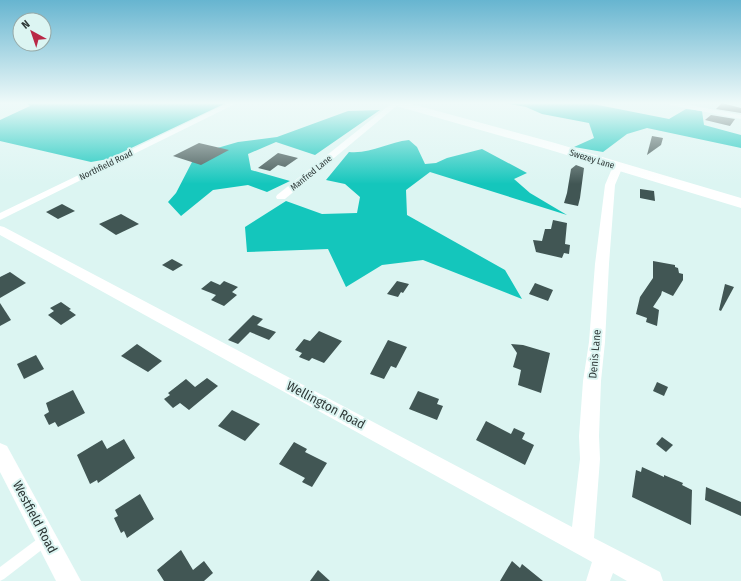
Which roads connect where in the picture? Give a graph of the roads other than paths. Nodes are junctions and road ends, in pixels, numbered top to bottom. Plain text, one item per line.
1 (178, 130) edge
2 (363, 130) edge
3 (492, 130) edge
4 (618, 166) junction
5 (281, 197) dead end
6 (741, 203) edge
7 (0, 217) edge
8 (0, 230) edge
9 (0, 452) edge
10 (47, 539) junction
11 (582, 543) junction
12 (606, 556) junction
13 (0, 575) edge
14 (69, 581) edge
15 (598, 581) edge
16 (651, 581) edge

1 - 7 street, Northfield Road
2 - 5 street, Manfred Lane
3 - 4 street, Swezey Lane
4 - 6 street, Swezey Lane
4 - 11 street, Denis Lane
8 - 11 street, Wellington Road
9 - 10 street, Westfield Road
10 - 13 lane
10 - 14 street, Westfield Road
11 - 12 street, Wellington Road
12 - 15 street
12 - 16 street, Wellington Road

